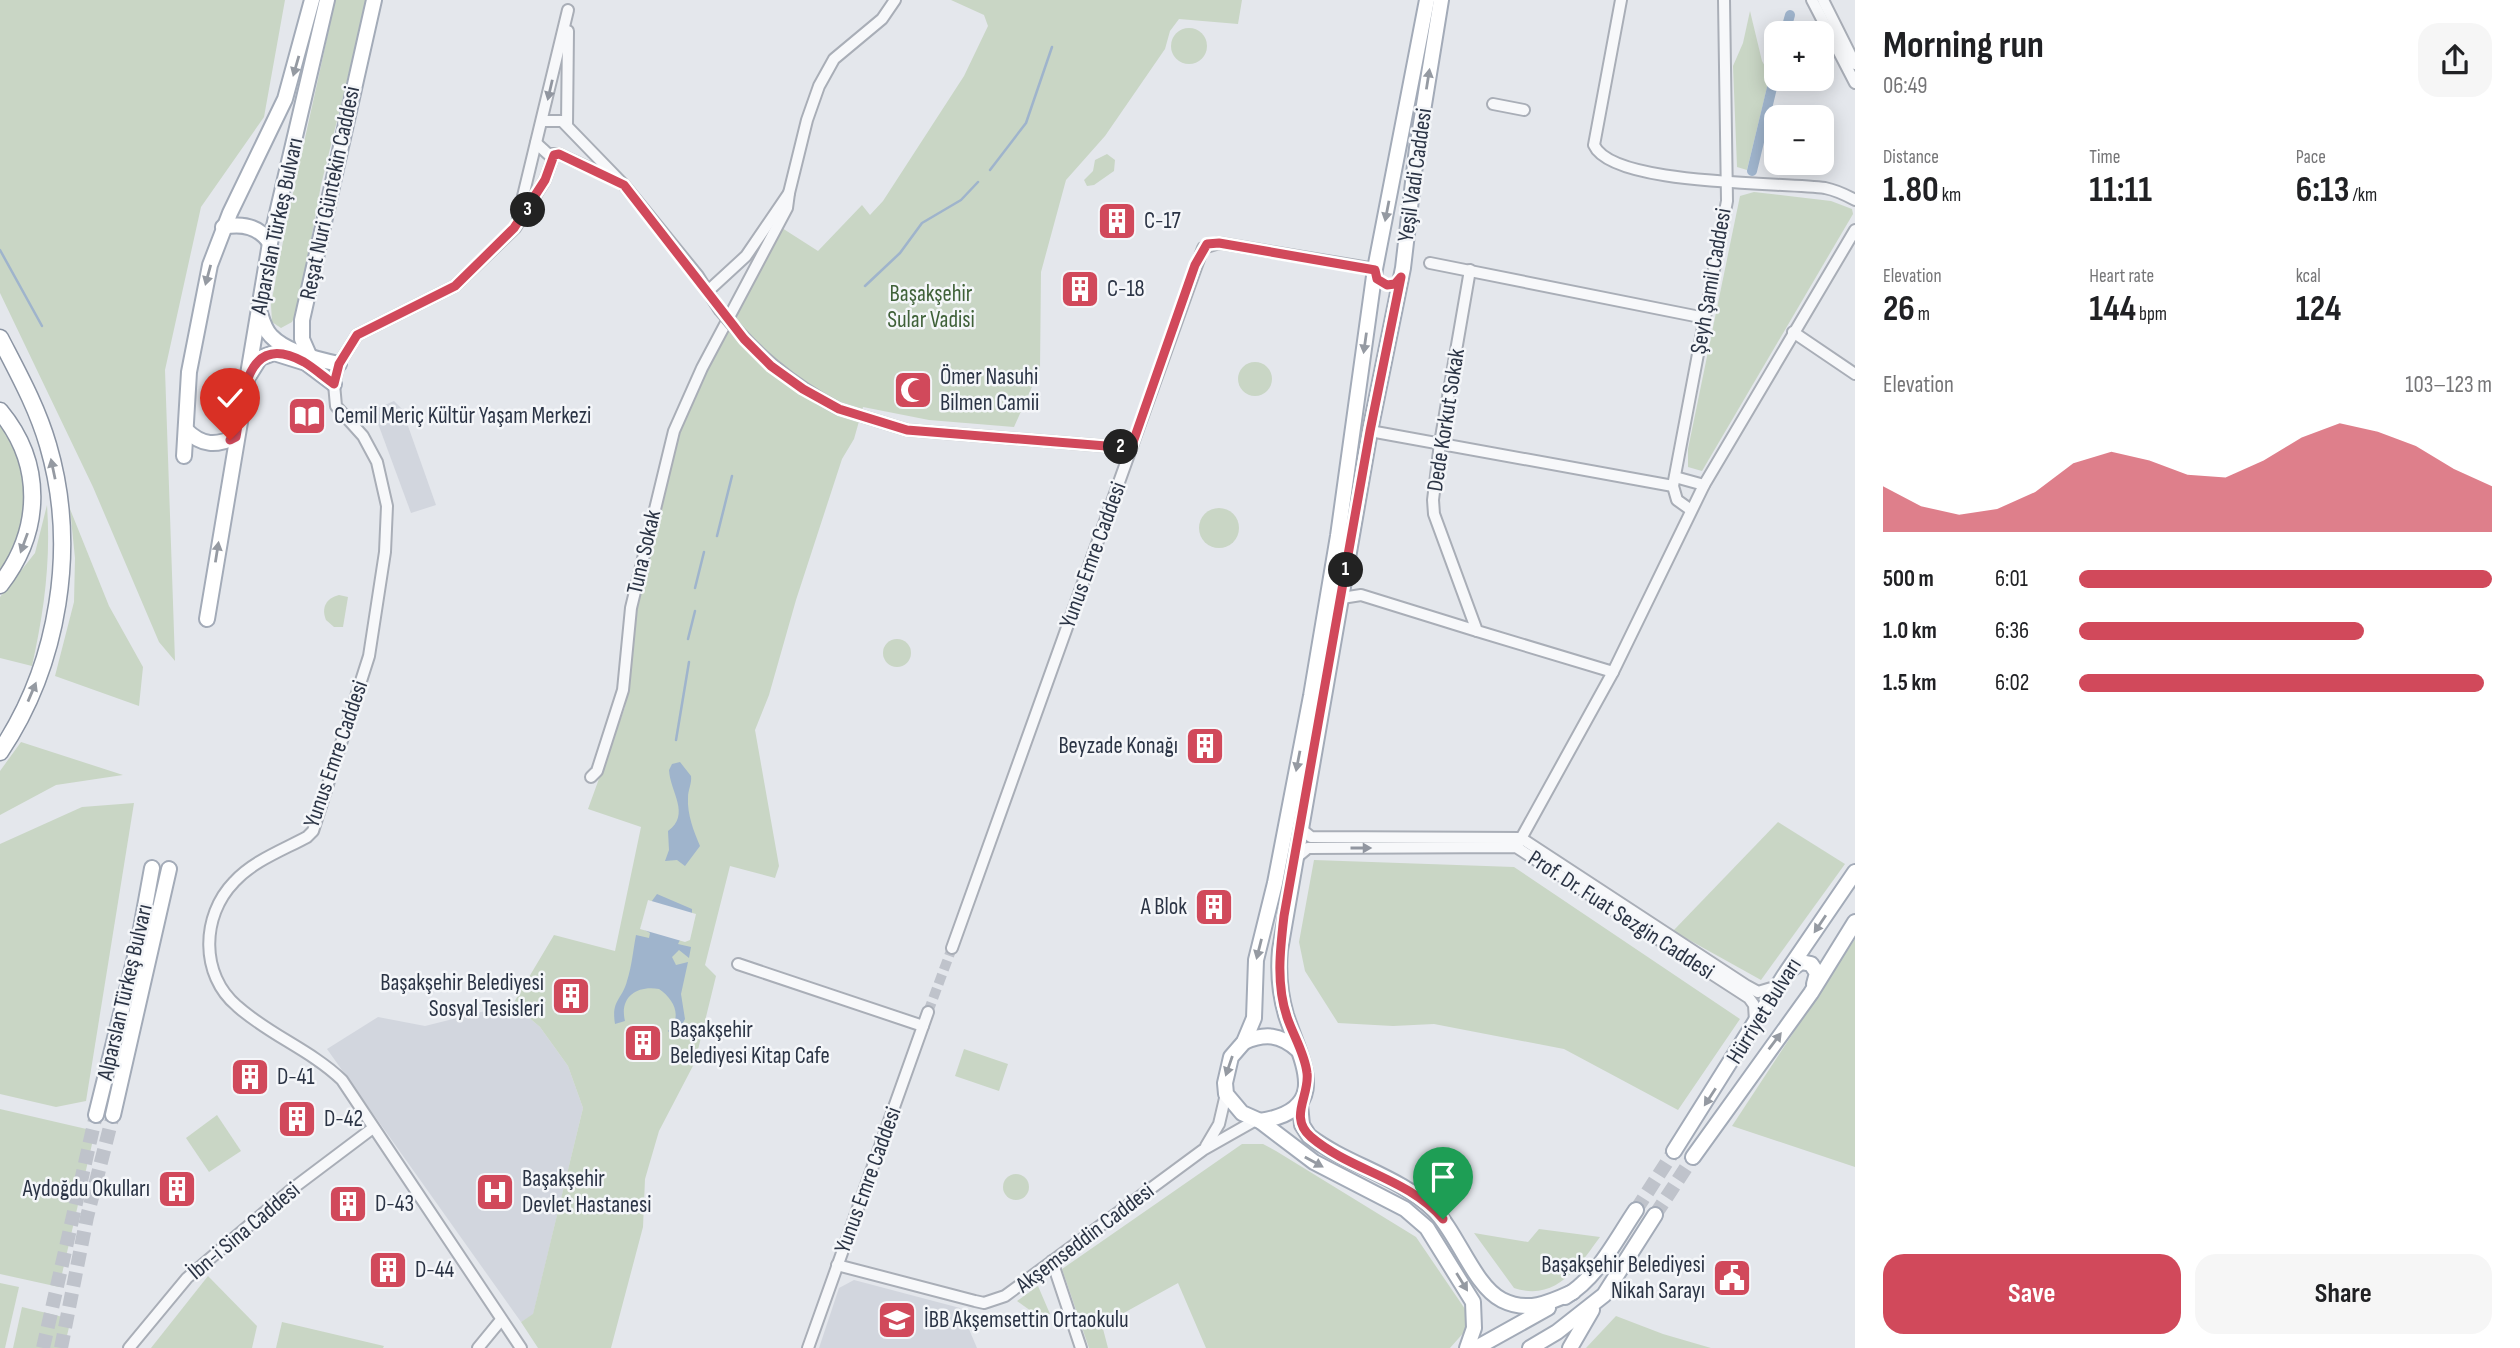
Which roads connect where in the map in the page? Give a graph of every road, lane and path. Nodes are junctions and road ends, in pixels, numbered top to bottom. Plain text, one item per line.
1 (312, 0) edge
2 (327, 0) edge
3 (374, 0) edge
4 (895, 0) edge
5 (1427, 0) edge
6 (1441, 0) edge
7 (1620, 0) edge
8 (1724, 0) edge
9 (1812, 0) edge
10 (1823, 0) edge
11 (568, 5) edge
12 (1853, 64) edge
13 (1855, 83) edge
14 (1493, 104) dead end
15 (1524, 110) dead end
16 (543, 121) junction
17 (568, 127) junction
18 (536, 143) junction
19 (556, 155) junction
20 (1724, 182) junction
21 (624, 185) junction
22 (789, 193) junction
23 (1855, 200) edge
24 (223, 227) junction
25 (514, 228) junction
26 (1855, 230) edge
27 (270, 243) junction
28 (1430, 263) dead end
29 (1375, 270) junction
30 (1470, 271) junction
31 (1402, 272) junction
32 (708, 291) junction
33 (259, 310) junction
34 (1705, 318) junction
35 (302, 320) junction
36 (266, 329) junction
37 (1793, 332) junction
38 (0, 338) edge
39 (307, 359) junction
40 (339, 364) junction
41 (1855, 374) edge
42 (246, 382) junction
43 (334, 384) junction
44 (0, 411) edge
45 (186, 430) junction
46 (1370, 431) junction
47 (236, 437) junction
48 (1440, 443) junction
49 (1131, 448) junction
50 (184, 456) dead end
51 (1674, 482) junction
52 (1704, 485) junction
53 (1691, 510) junction
54 (1346, 573) junction
55 (0, 585) edge
56 (1361, 595) junction
57 (1342, 598) junction
58 (207, 619) dead end
59 (1476, 631) junction
60 (1613, 672) junction
61 (0, 752) edge
62 (592, 777) dead end
63 (1301, 828) junction
64 (1518, 843) junction
65 (1296, 858) junction
66 (152, 868) dead end
67 (169, 869) dead end
68 (1855, 872) edge
69 (1855, 922) edge
70 (952, 948) tunnel mouth
71 (737, 964) dead end
72 (1781, 981) junction
73 (1811, 993) junction
74 (928, 1012) tunnel mouth
75 (1755, 1024) junction
76 (923, 1026) junction
77 (1244, 1042) junction
78 (1299, 1050) junction
79 (1226, 1094) junction
80 (1300, 1104) junction
81 (96, 1115) tunnel mouth
82 (113, 1115) tunnel mouth
83 (1258, 1120) junction
84 (373, 1128) junction
85 (1203, 1150) junction
86 (1674, 1151) tunnel mouth
87 (1693, 1157) tunnel mouth
88 (1636, 1210) tunnel mouth
89 (1655, 1215) tunnel mouth
90 (1052, 1261) junction
91 (837, 1265) junction
92 (1573, 1292) junction
93 (1598, 1300) junction
94 (501, 1320) junction
95 (129, 1348) edge
96 (478, 1348) edge
97 (521, 1348) edge
98 (808, 1348) edge
99 (1081, 1348) edge
100 (1467, 1348) edge
101 (1476, 1348) edge
102 (1530, 1348) edge
103 (1570, 1348) edge

1 -> 24 main road, Alparslan Türkeş Bulvarı
2 - 27 main road, Alparslan Türkeş Bulvarı
3 - 35 main road, Reşat Nuri Güntekin Caddesi
4 - 22 street, Tuna Sokak
5 -> 29 main road, Yeşil Vadi Caddesi
31 -> 6 main road, Yeşil Vadi Caddesi
7 - 20 street
8 - 20 street, Şeyh Şamil Caddesi
9 - 12 street
10 - 12 street
11 -> 16 street
11 - 17 street
12 - 13 street
14 - 15 street
16 - 17 street
16 - 18 street
17 - 19 street
17 - 21 street
18 - 19 street
18 - 25 street
19 - 21 street
19 - 25 street
20 - 23 street
20 - 34 street, Şeyh Şamil Caddesi
21 - 32 street
22 - 32 street
22 - 62 street, Tuna Sokak
24 - 27 main road
24 -> 45 main road, Alparslan Türkeş Bulvarı
25 - 40 street
26 - 37 street
27 - 33 main road, Alparslan Türkeş Bulvarı
28 - 30 street
29 - 31 main road
29 - 31 main road
29 - 49 street, Yunus Emre Caddesi
29 -> 77 main road, Yeşil Vadi Caddesi
30 - 34 street
30 - 48 street, Dede Korkut Sokak
31 - 46 main road, Yeşil Vadi Caddesi
32 - 49 street, bridge
33 - 36 main road
33 - 42 main road, Alparslan Türkeş Bulvarı
34 - 51 street, Şeyh Şamil Caddesi
35 - 36 main road
35 - 39 main road, Reşat Nuri Güntekin Caddesi
36 - 39 main road
37 - 41 street
37 - 52 street
61 -> 38 highway
39 - 40 main road
39 - 42 main road
39 - 43 main road
40 - 43 street
42 - 47 main road, Alparslan Türkeş Bulvarı
43 - 84 street, Yunus Emre Caddesi
44 -> 55 highway
45 - 47 main road
45 - 50 main road, Alparslan Türkeş Bulvarı
46 - 48 street
46 - 54 main road, Yeşil Vadi Caddesi
58 -> 47 main road, Alparslan Türkeş Bulvarı
48 - 51 street
48 - 59 street, Dede Korkut Sokak
49 - 70 street, Yunus Emre Caddesi
51 - 52 street
51 - 53 street
52 - 53 street
53 - 60 street
54 - 56 street
54 - 57 main road, Yeşil Vadi Caddesi
56 - 57 street
56 - 59 street
57 - 63 main road, Yeşil Vadi Caddesi
59 - 60 street
60 - 64 street
63 - 64 street, Prof. Dr. Fuat Sezgin Caddesi
63 - 65 main road, Yeşil Vadi Caddesi
65 -> 64 street, Prof. Dr. Fuat Sezgin Caddesi
64 - 72 street, Prof. Dr. Fuat Sezgin Caddesi
64 - 75 street, Prof. Dr. Fuat Sezgin Caddesi
65 - 78 main road, Yeşil Vadi Caddesi
66 - 81 main road, Alparslan Türkeş Bulvarı
67 - 82 main road, Alparslan Türkeş Bulvarı
68 -> 72 main road, Hürriyet Bulvarı
69 - 73 main road, Hürriyet Bulvarı
71 - 76 street
72 - 73 main road
72 - 75 main road, Hürriyet Bulvarı
87 -> 73 main road, Hürriyet Bulvarı
74 - 76 street, Yunus Emre Caddesi
75 -> 86 main road, Hürriyet Bulvarı
76 - 91 street, Yunus Emre Caddesi
77 - 78 main road
77 -> 79 main road, Yeşil Vadi Caddesi
78 - 80 main road, Yeşil Vadi Caddesi
79 - 83 main road
79 - 85 street, Akşemseddin Caddesi
80 - 83 main road
80 - 92 main road
83 - 85 street, Akşemseddin Caddesi
83 -> 100 main road
84 - 94 street, Yunus Emre Caddesi
84 - 95 street, İbn-i Sina Caddesi
85 - 90 street, Akşemseddin Caddesi
88 - 92 main road
89 - 93 main road
90 - 91 street, Akşemseddin Caddesi
90 - 99 street
91 - 98 street, Yunus Emre Caddesi
92 - 101 main road
93 - 102 main road
93 - 103 main road
94 - 96 street
94 - 97 street, Yunus Emre Caddesi

